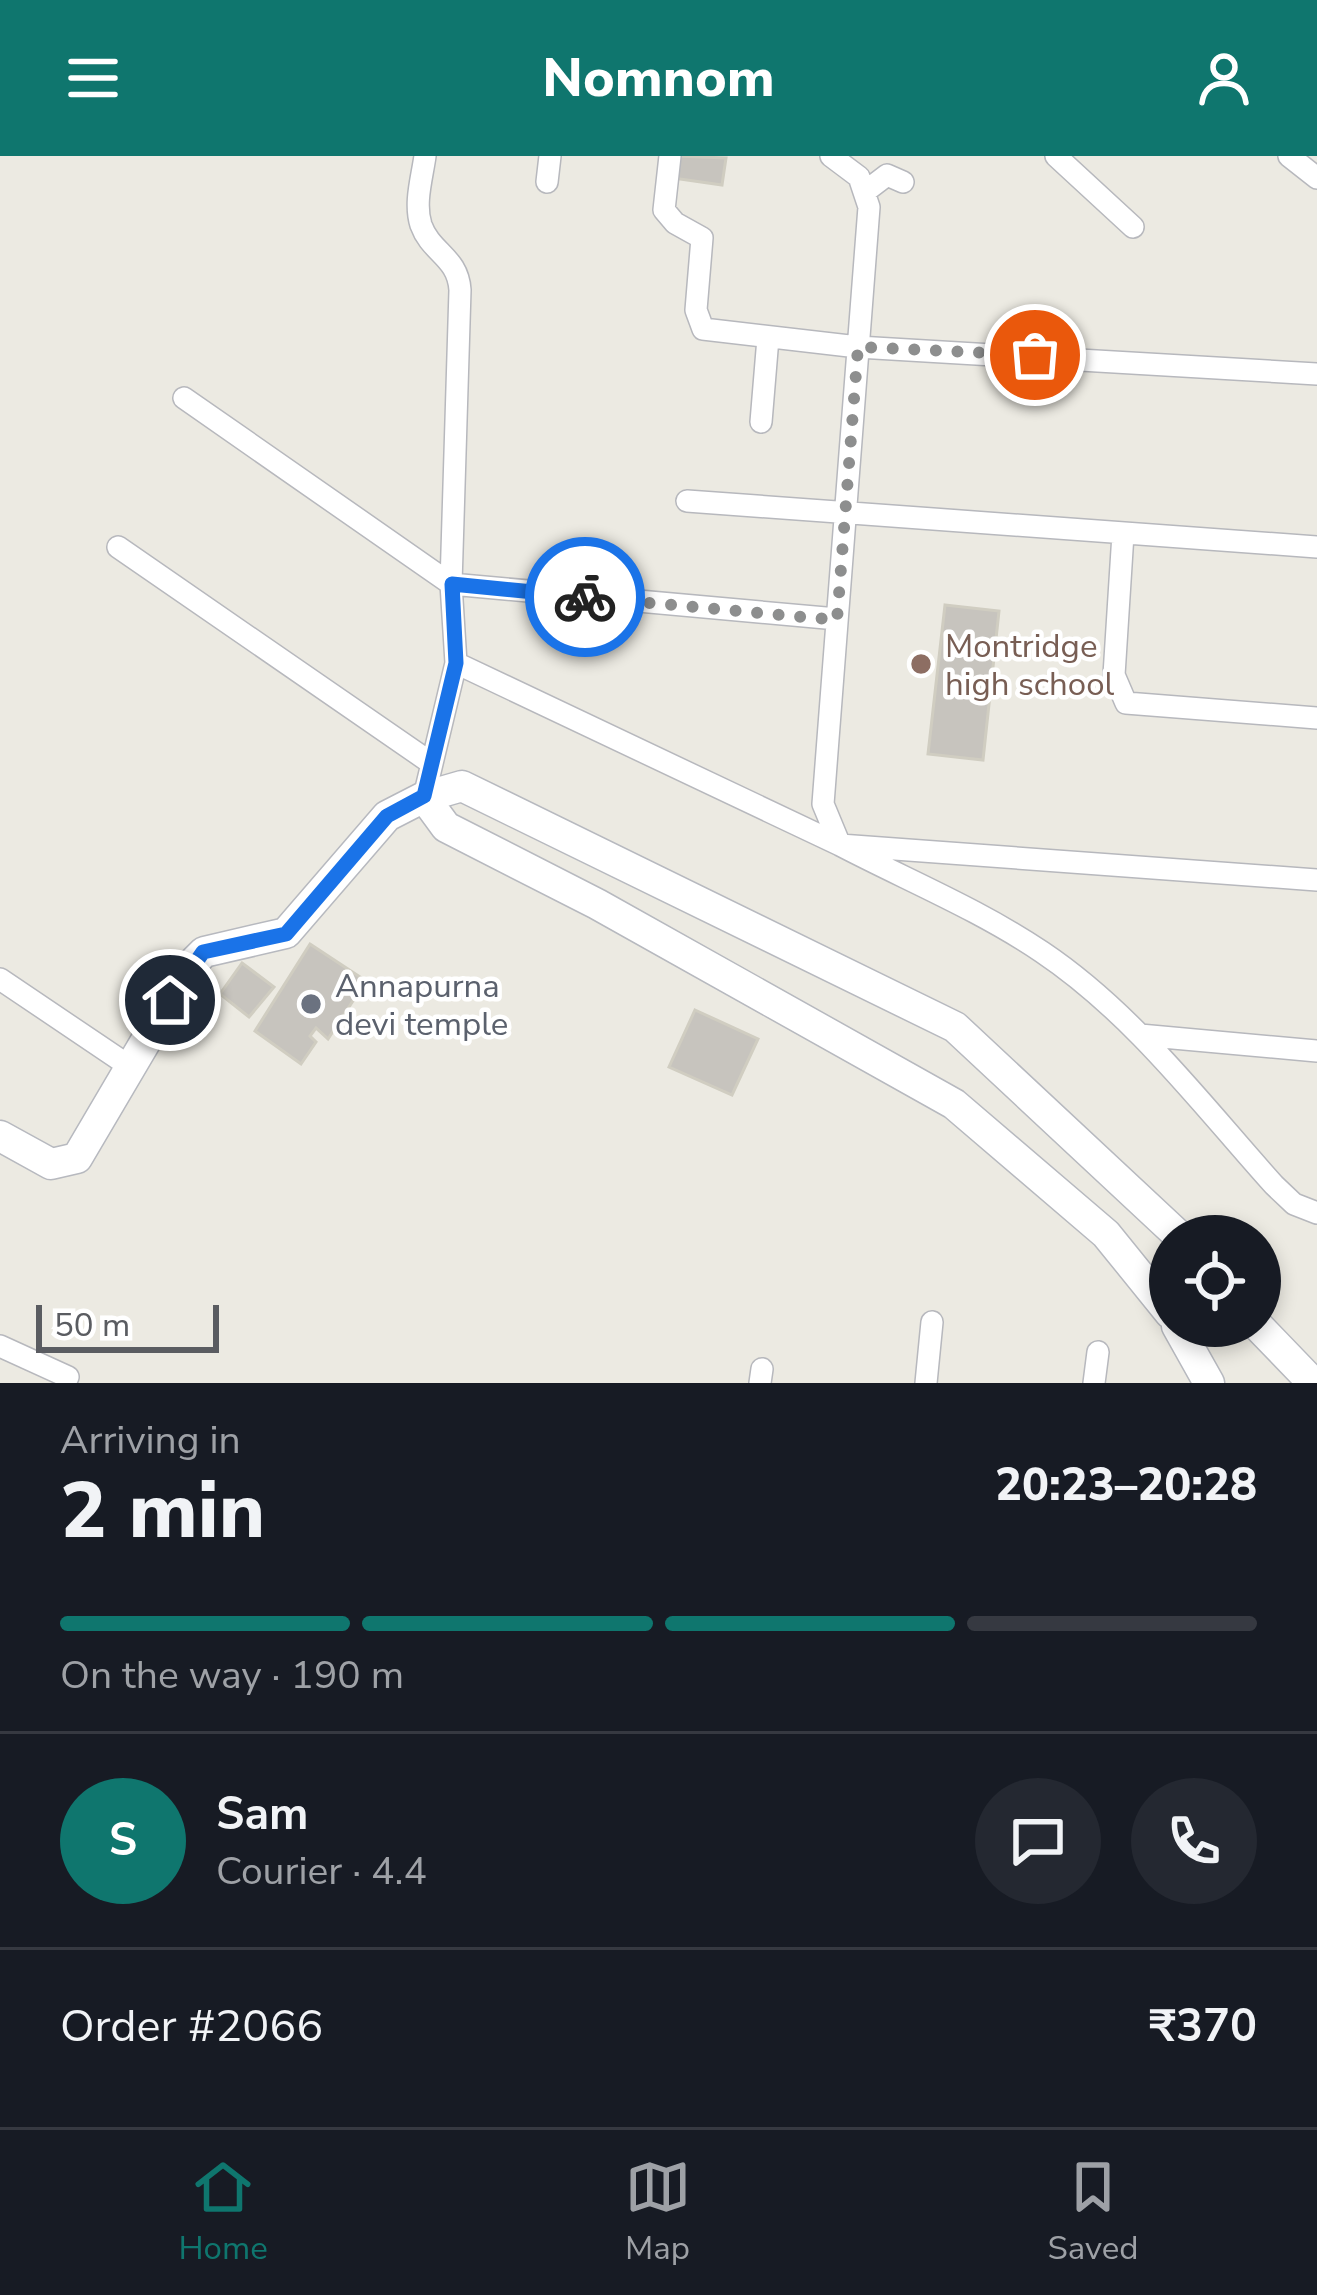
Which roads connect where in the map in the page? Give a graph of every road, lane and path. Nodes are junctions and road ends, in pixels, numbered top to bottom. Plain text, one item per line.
1 (425, 156) edge
2 (550, 156) edge
3 (670, 156) edge
4 (831, 156) edge
5 (1056, 156) edge
6 (1289, 156) edge
7 (1317, 178) edge
8 (548, 182) dead end
9 (903, 182) dead end
10 (866, 190) junction
11 (1133, 227) dead end
12 (768, 338) junction
13 (858, 347) junction
14 (1317, 374) edge
15 (184, 398) dead end
16 (761, 422) dead end
17 (687, 501) dead end
18 (845, 516) junction
19 (1123, 534) junction
20 (118, 547) dead end
21 (1317, 547) edge
22 (452, 584) junction
23 (837, 620) junction
24 (456, 663) junction
25 (1317, 718) edge
26 (431, 763) junction
27 (424, 796) junction
28 (840, 845) junction
29 (1317, 880) edge
30 (0, 979) edge
31 (1140, 1035) junction
32 (1317, 1051) edge
33 (132, 1068) junction
34 (0, 1136) edge
35 (1317, 1214) edge
36 (1156, 1215) edge
37 (1149, 1286) edge
38 (932, 1322) dead end
39 (0, 1346) edge
40 (1189, 1347) edge
41 (1278, 1347) edge
42 (1098, 1352) dead end
43 (68, 1377) dead end
44 (926, 1383) edge
45 (1094, 1383) edge
46 (1209, 1383) edge
47 (1313, 1383) edge

1 - 22 street
2 - 8 street
3 - 12 street
4 - 10 street
5 - 11 street
6 - 7 street
9 - 10 street
10 - 13 street
12 - 13 street
12 - 16 street
13 - 14 street
13 - 18 street
15 - 22 street
17 - 18 street
18 - 19 street
18 - 23 street
19 - 21 street
19 - 25 street
20 - 26 street
22 - 23 street
22 - 24 street
23 - 28 street
24 - 26 street
24 - 28 street
26 - 27 street
27 - 33 street
27 - 36 street
27 - 37 street
28 - 29 street
28 - 31 street
30 - 33 street
31 - 32 street
31 - 35 street
33 - 34 street
38 - 44 street
39 - 43 street
40 - 46 street
41 - 47 street
42 - 45 street

